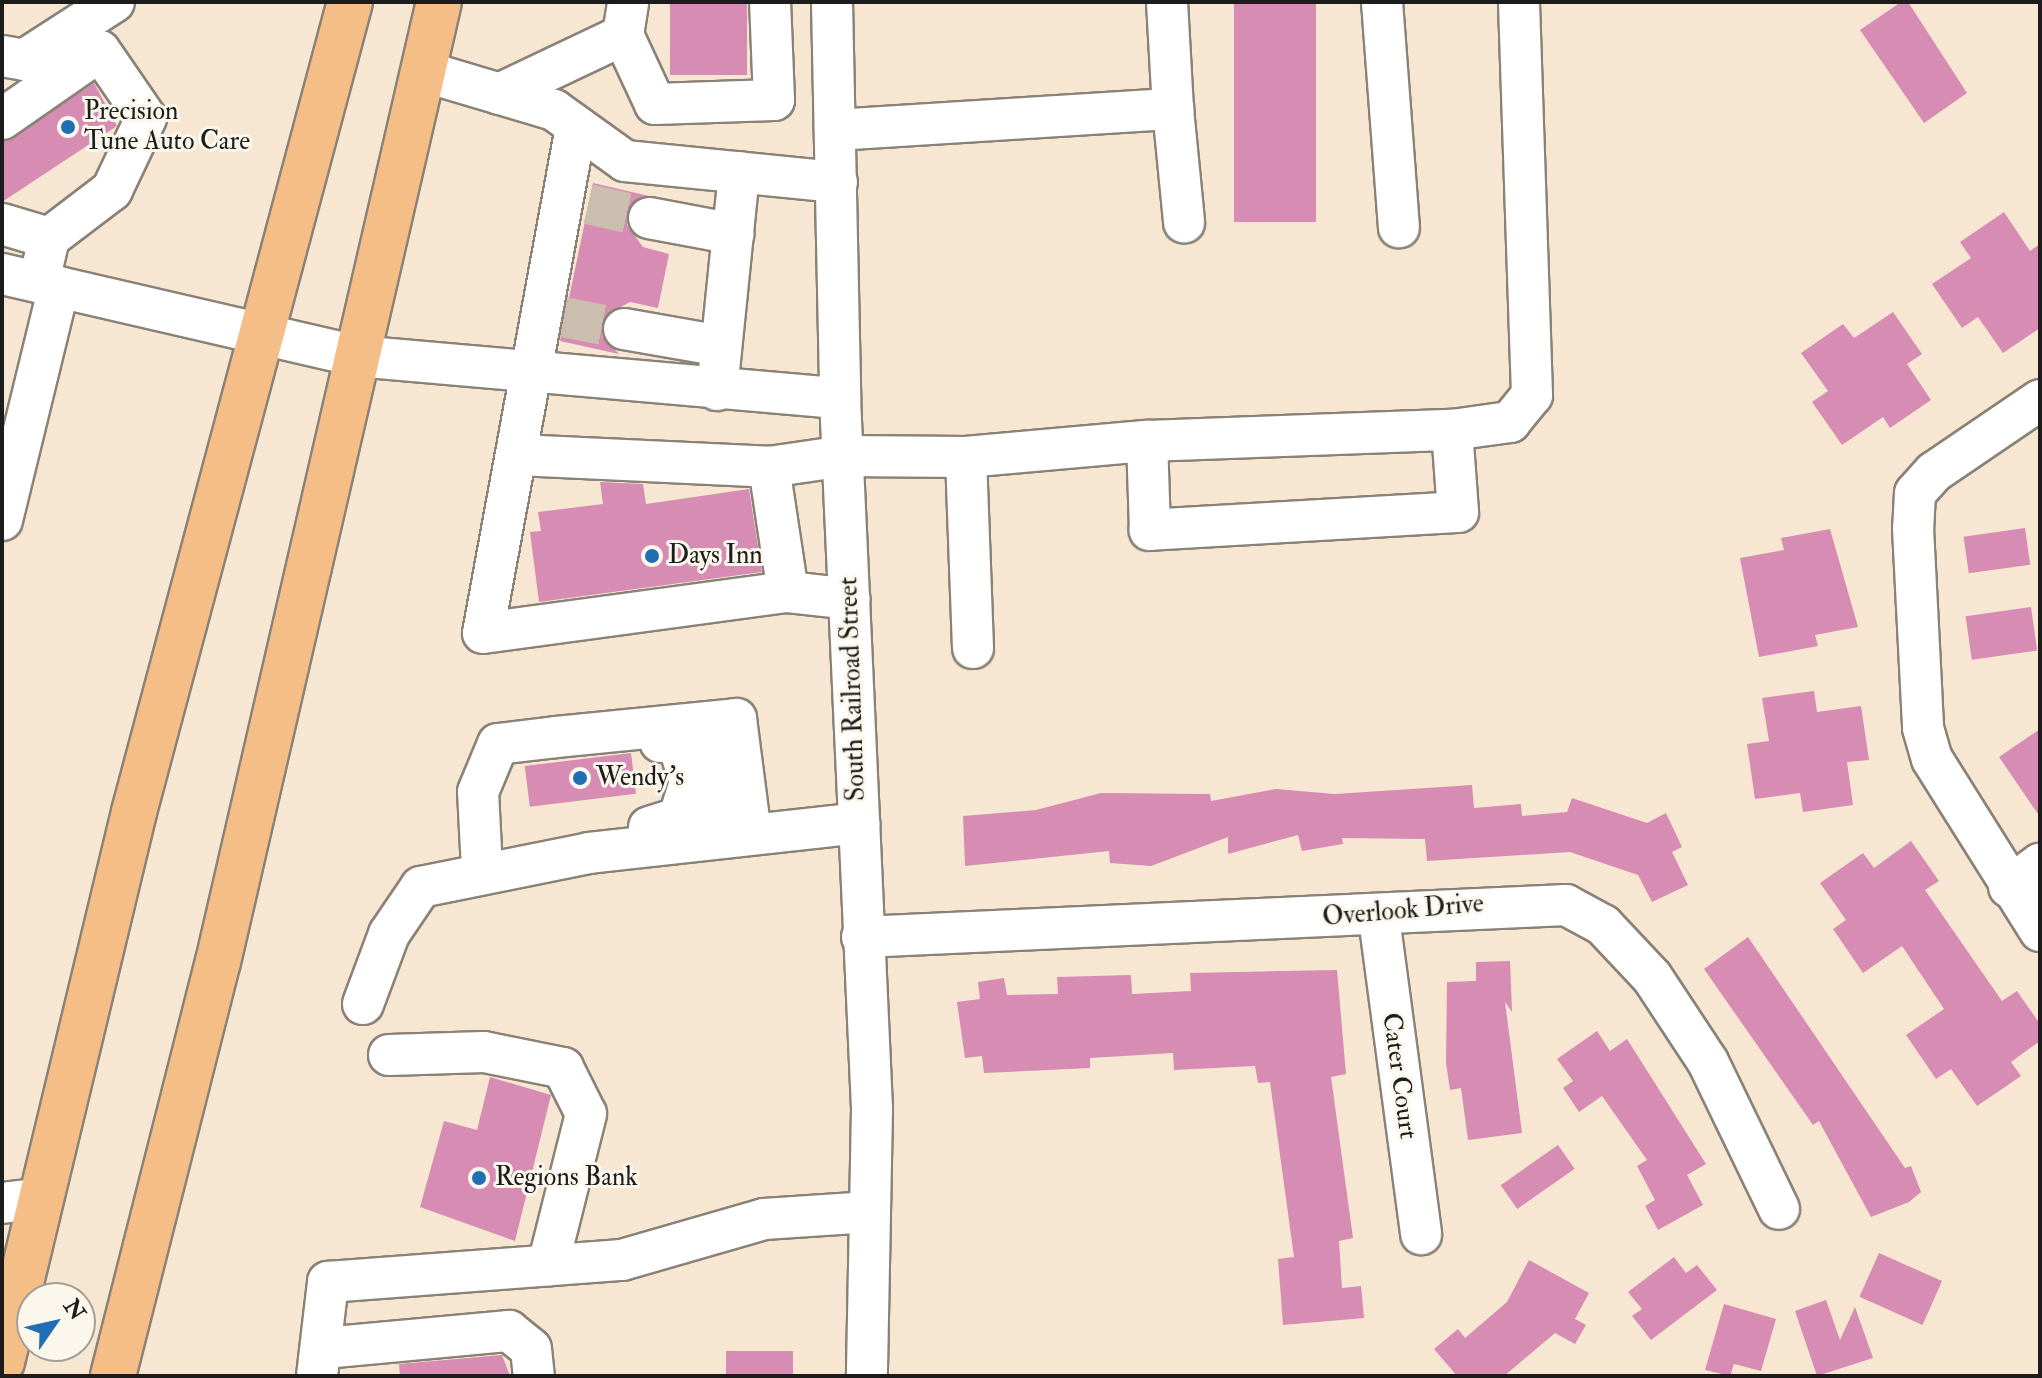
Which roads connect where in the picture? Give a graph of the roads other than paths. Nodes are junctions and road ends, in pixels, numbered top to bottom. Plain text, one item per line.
1 (114, 2) edge
2 (350, 2) edge
3 (439, 2) edge
4 (770, 2) edge
5 (1167, 2) edge
6 (1382, 2) edge
7 (1519, 2) edge
8 (833, 3) edge
9 (625, 18) edge
10 (2, 56) edge
11 (423, 71) junction
12 (499, 94) junction
13 (1173, 109) junction
14 (2, 119) edge
15 (576, 127) junction
16 (835, 130) junction
17 (739, 172) junction
18 (837, 182) junction
19 (649, 218) tunnel mouth
20 (1184, 222) dead end
21 (2, 224) edge
22 (1399, 227) dead end
23 (734, 234) junction
24 (49, 238) junction
25 (33, 281) edge
26 (624, 329) tunnel mouth
27 (263, 333) junction
28 (721, 346) junction
29 (356, 356) junction
30 (532, 370) junction
31 (717, 390) junction
32 (840, 398) junction
33 (2040, 400) edge
34 (1452, 430) junction
35 (1147, 441) junction
36 (518, 455) junction
37 (844, 456) junction
38 (966, 457) junction
39 (769, 467) junction
40 (2, 520) edge
41 (788, 592) junction
42 (850, 599) junction
43 (973, 648) dead end
44 (556, 737) junction
45 (859, 823) junction
46 (751, 834) junction
47 (589, 853) junction
48 (482, 870) junction
49 (2024, 875) edge
50 (1379, 918) junction
51 (2040, 931) edge
52 (862, 937) junction
53 (363, 1004) dead end
54 (389, 1055) dead end
55 (22, 1201) edge
56 (1779, 1209) dead end
57 (870, 1212) junction
58 (1421, 1234) dead end
59 (548, 1265) junction
60 (10, 1293) edge
61 (2, 1362) edge
62 (320, 1362) edge
63 (113, 1376) edge
64 (534, 1376) edge
65 (867, 1376) edge

1 - 10 street
2 - 27 highway
3 - 11 highway
4 - 9 street
5 - 13 street
6 - 22 street
7 - 34 street
8 - 16 street, South Railroad Street
9 - 12 street
11 - 12 street
11 - 29 highway
12 - 15 street
13 - 16 street
13 - 20 street
14 - 24 street
15 - 17 street
15 - 30 street
16 - 18 street, South Railroad Street
17 - 18 street
17 - 23 street
18 - 32 street, South Railroad Street
19 - 23 street
21 - 24 street
23 - 28 street
24 - 25 street
25 - 27 street
25 - 40 street
26 - 28 street
27 - 29 street
27 - 55 highway
28 - 31 street
29 - 30 street
29 - 63 highway
30 - 31 street
30 - 36 street
31 - 32 street
32 - 37 street, South Railroad Street
33 - 49 street
34 - 35 street
34 - 35 street
35 - 38 street
36 - 39 street
36 - 41 street
37 - 38 street
37 - 39 street
37 - 42 street, South Railroad Street
38 - 43 street
39 - 41 street
41 - 42 street
42 - 45 street, South Railroad Street
44 - 46 street
44 - 47 street
44 - 48 street
45 - 46 street
45 - 52 street, South Railroad Street
46 - 47 street
47 - 48 street
48 - 53 street
49 - 51 street
50 - 52 street, Overlook Drive
50 - 56 street, Overlook Drive
50 - 58 street, Cater Court
52 - 57 street, South Railroad Street
54 - 59 street
55 - 60 highway
57 - 59 street
57 - 65 street, South Railroad Street
59 - 62 street
60 - 61 highway
62 - 64 street

